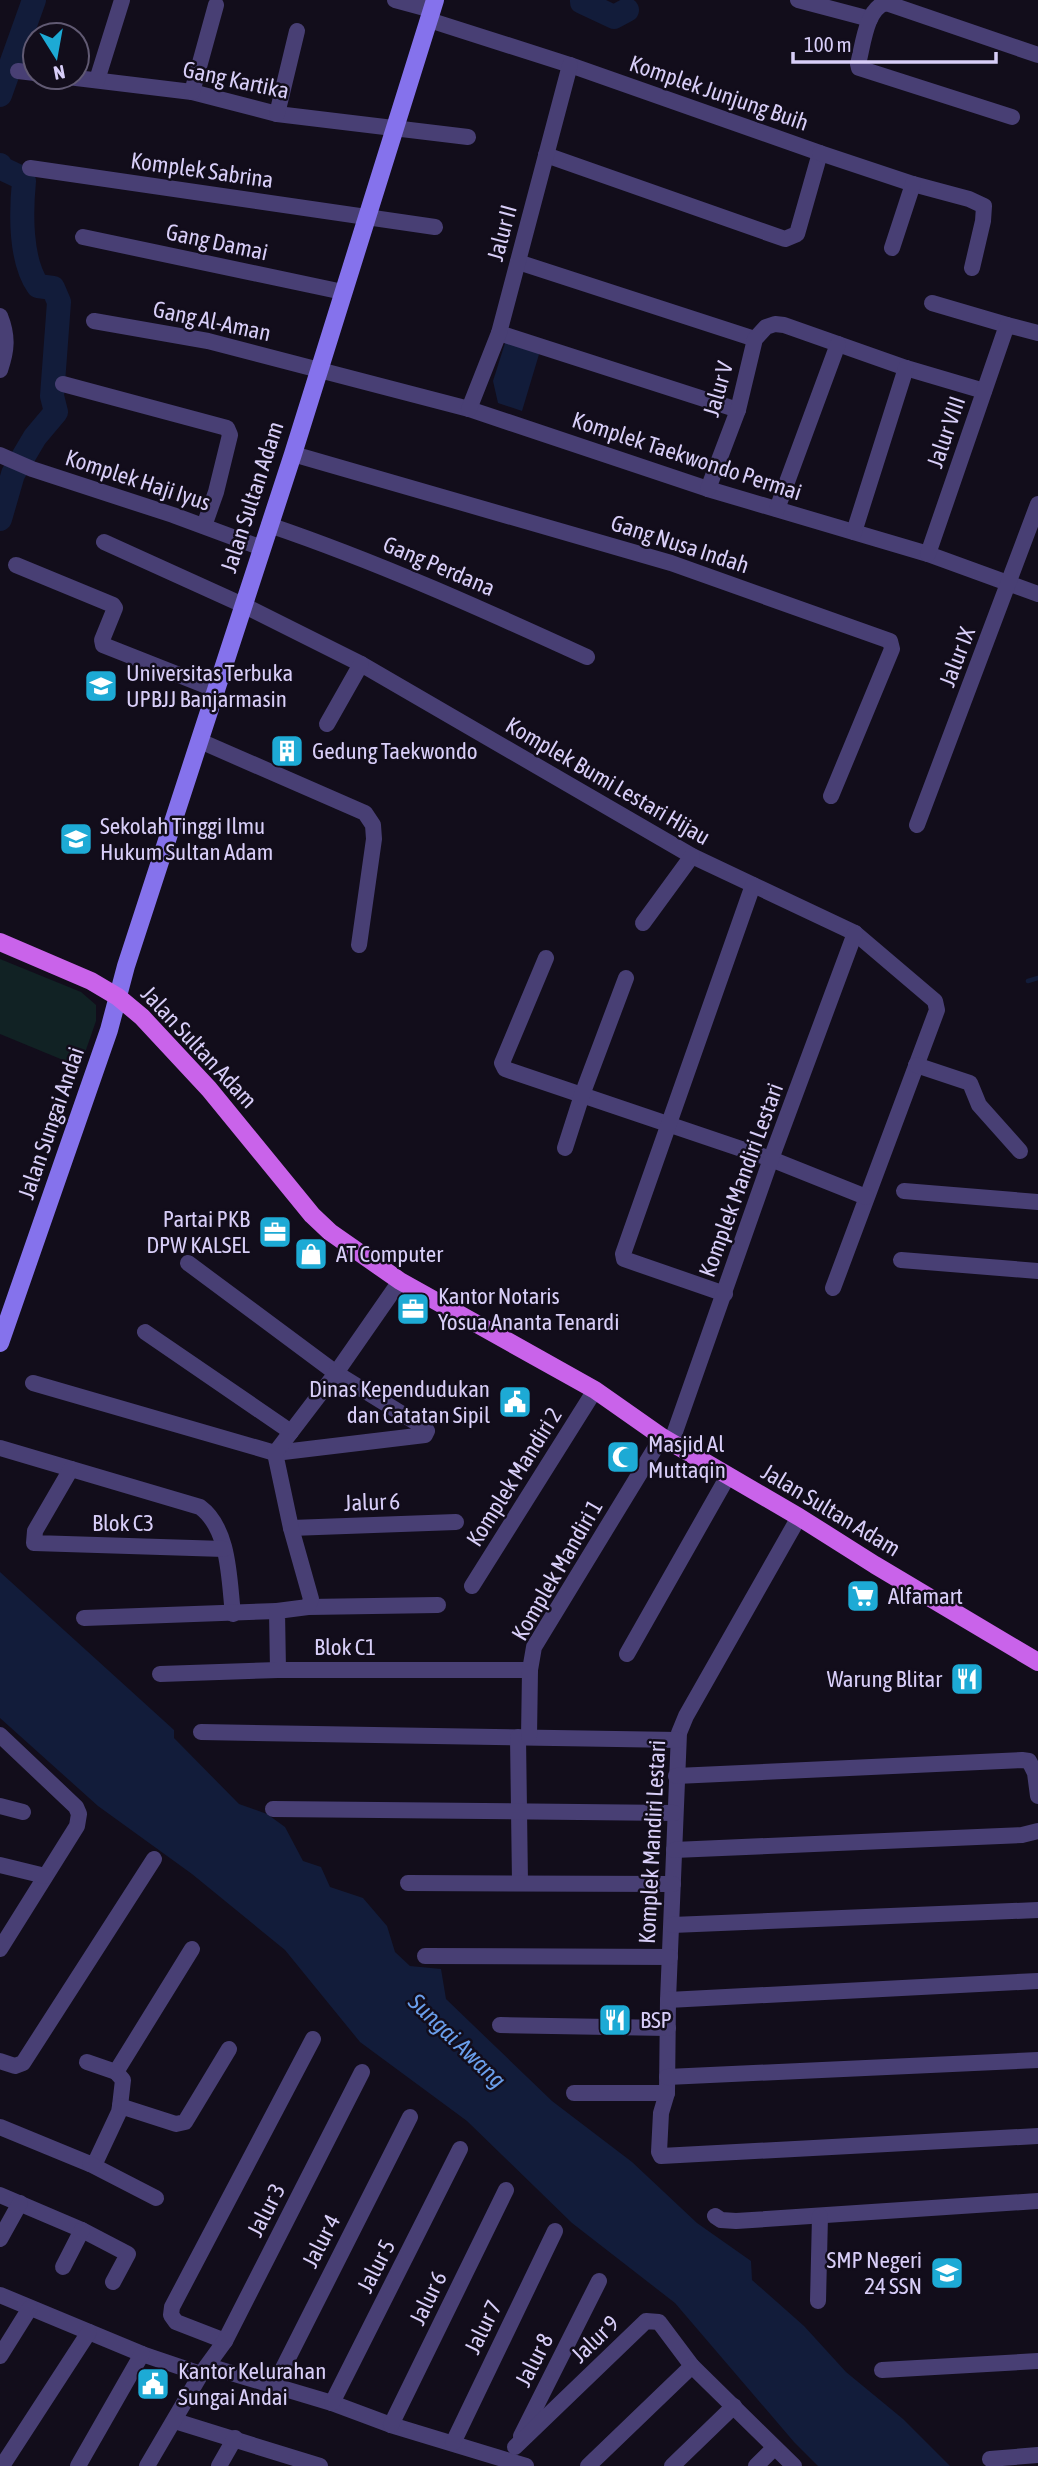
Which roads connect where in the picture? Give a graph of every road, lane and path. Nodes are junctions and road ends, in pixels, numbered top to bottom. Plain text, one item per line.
1 (122, 0) edge
2 (395, 0) edge
3 (798, 0) edge
4 (216, 5) dead end
5 (432, 10) edge
6 (870, 19) junction
7 (297, 31) dead end
8 (1038, 55) edge
9 (570, 65) junction
10 (18, 71) dead end
11 (21, 71) edge
12 (91, 79) edge
13 (97, 80) junction
14 (192, 92) junction
15 (277, 114) junction
16 (1012, 117) dead end
17 (395, 127) junction
18 (468, 138) dead end
19 (820, 153) junction
20 (546, 155) junction
21 (30, 168) dead end
22 (913, 184) junction
23 (367, 216) junction
24 (435, 226) dead end
25 (83, 237) dead end
26 (892, 248) dead end
27 (518, 262) junction
28 (972, 268) dead end
29 (343, 292) junction
30 (932, 303) dead end
31 (0, 316) edge
32 (94, 321) dead end
33 (1007, 325) junction
34 (499, 333) junction
35 (1038, 333) edge
36 (755, 339) junction
37 (838, 344) junction
38 (906, 368) junction
39 (319, 369) junction
40 (0, 370) edge
41 (64, 384) dead end
42 (984, 391) junction
43 (469, 410) junction
44 (738, 410) junction
45 (293, 454) junction
46 (4, 457) edge
47 (708, 489) junction
48 (1038, 504) edge
49 (777, 509) junction
50 (270, 525) junction
51 (204, 526) junction
52 (854, 532) junction
53 (104, 542) dead end
54 (262, 548) junction
55 (928, 554) junction
56 (16, 565) dead end
57 (1009, 584) junction
58 (1038, 594) edge
59 (243, 605) junction
60 (587, 657) dead end
61 (361, 664) junction
62 (217, 690) junction
63 (327, 724) dead end
64 (200, 741) junction
65 (831, 796) dead end
66 (917, 825) dead end
67 (692, 856) junction
68 (753, 885) junction
69 (643, 923) dead end
70 (855, 933) junction
71 (0, 942) edge
72 (359, 945) dead end
73 (546, 958) dead end
74 (626, 978) dead end
75 (118, 997) junction
76 (916, 1065) junction
77 (582, 1096) junction
78 (670, 1125) junction
79 (565, 1148) dead end
80 (1020, 1151) dead end
81 (772, 1159) junction
82 (904, 1191) dead end
83 (866, 1197) junction
84 (1038, 1202) edge
85 (901, 1260) dead end
86 (188, 1263) dead end
87 (1038, 1271) edge
88 (400, 1281) junction
89 (833, 1288) dead end
90 (724, 1294) junction
91 (145, 1332) dead end
92 (0, 1343) edge
93 (336, 1373) junction
94 (33, 1383) dead end
95 (595, 1390) junction
96 (291, 1432) junction
97 (667, 1440) junction
98 (0, 1449) edge
99 (275, 1453) junction
100 (71, 1469) junction
101 (727, 1476) junction
102 (799, 1517) junction
103 (456, 1522) dead end
104 (291, 1528) junction
105 (224, 1549) junction
106 (472, 1586) dead end
107 (438, 1605) dead end
108 (308, 1607) junction
109 (277, 1611) junction
110 (233, 1614) junction
111 (84, 1618) dead end
112 (627, 1654) dead end
113 (1038, 1662) edge
114 (278, 1670) junction
115 (530, 1670) junction
116 (160, 1674) dead end
117 (201, 1732) dead end
118 (0, 1735) edge
119 (523, 1737) junction
120 (678, 1740) junction
121 (676, 1776) junction
122 (1038, 1796) edge
123 (0, 1806) edge
124 (273, 1809) dead end
125 (520, 1811) junction
126 (23, 1812) dead end
127 (674, 1813) junction
128 (1038, 1831) edge
129 (674, 1850) junction
130 (154, 1859) dead end
131 (0, 1865) edge
132 (45, 1876) junction
133 (408, 1883) dead end
134 (520, 1883) junction
135 (673, 1884) junction
136 (1038, 1910) edge
137 (672, 1925) junction
138 (0, 1949) edge
139 (192, 1949) dead end
140 (425, 1956) dead end
141 (670, 1957) junction
142 (1038, 1981) edge
143 (668, 2000) junction
144 (499, 2025) dead end
145 (668, 2028) junction
146 (313, 2039) dead end
147 (229, 2049) dead end
148 (1038, 2060) edge
149 (0, 2061) edge
150 (87, 2062) dead end
151 (116, 2072) junction
152 (362, 2072) dead end
153 (667, 2085) junction
154 (574, 2093) dead end
155 (120, 2106) junction
156 (410, 2117) dead end
157 (0, 2127) edge
158 (1038, 2136) edge
159 (460, 2150) dead end
160 (90, 2164) junction
161 (506, 2190) dead end
162 (0, 2195) edge
163 (156, 2198) dead end
164 (1038, 2201) edge
165 (20, 2203) junction
166 (715, 2216) dead end
167 (820, 2216) junction
168 (82, 2230) junction
169 (555, 2231) dead end
170 (0, 2239) edge
171 (63, 2267) dead end
172 (599, 2281) dead end
173 (113, 2282) dead end
174 (0, 2295) edge
175 (818, 2301) dead end
176 (30, 2308) junction
177 (89, 2332) junction
178 (225, 2341) junction
179 (142, 2354) junction
180 (0, 2356) edge
181 (1038, 2361) edge
182 (692, 2366) junction
183 (205, 2370) junction
184 (882, 2370) dead end
185 (274, 2386) junction
186 (332, 2403) junction
187 (734, 2406) junction
188 (175, 2421) junction
189 (391, 2425) junction
190 (235, 2438) junction
191 (453, 2443) junction
192 (774, 2448) junction
193 (512, 2454) junction
194 (1038, 2455) edge
195 (989, 2459) dead end
196 (295, 2463) edge
197 (2, 2466) edge
198 (78, 2466) edge
199 (147, 2466) edge
200 (219, 2466) edge
201 (320, 2466) edge
202 (526, 2466) edge
203 (589, 2466) edge
204 (672, 2466) edge
205 (756, 2466) edge
206 (794, 2466) edge

1 - 13 street
2 - 5 street, Komplek Junjung Buih
3 - 6 street
4 - 14 street
5 - 9 street, Komplek Junjung Buih
5 - 17 main road, Jalan Sultan Adam
6 - 8 street
6 - 16 street
7 - 15 street
9 - 19 street, Komplek Junjung Buih
9 - 20 street, Jalur II
10 - 11 street
12 - 13 street, Gang Kartika
13 - 14 street, Gang Kartika
14 - 15 street, Gang Kartika
15 - 17 street, Gang Kartika
17 - 18 street, Gang Kartika
17 - 23 main road, Jalan Sultan Adam
19 - 20 street, Komplek Junjung Buih
19 - 22 street
20 - 27 street, Jalur II
21 - 23 street, Komplek Sabrina
22 - 26 street
22 - 28 street
23 - 24 street, Komplek Sabrina
23 - 29 main road, Jalan Sultan Adam
25 - 29 street, Gang Damai
27 - 34 street, Jalur II
27 - 36 street
29 - 39 main road, Jalan Sultan Adam
30 - 33 street
31 - 40 street
32 - 39 street, Gang Al-Aman
33 - 35 street
33 - 42 street, Jalur VIII
34 - 43 street, Jalur II
34 - 44 street
36 - 37 street
36 - 44 street, Jalur V
37 - 38 street
37 - 49 street
38 - 42 street
38 - 52 street
39 - 43 street, Komplek Taekwondo Permai
39 - 45 main road, Jalan Sultan Adam
41 - 51 street
42 - 55 street, Jalur VIII
43 - 47 street, Komplek Taekwondo Permai
44 - 47 street, Jalur V
45 - 50 main road, Jalan Sultan Adam
45 - 65 street, Gang Nusa Indah
46 - 51 street, Komplek Haji Iyus
47 - 49 street, Komplek Taekwondo Permai
48 - 57 street, Jalur IX
49 - 52 street, Komplek Taekwondo Permai
50 - 54 main road, Jalan Sultan Adam
50 - 60 street, Gang Perdana
51 - 54 street, Komplek Haji Iyus
52 - 55 street, Komplek Taekwondo Permai
53 - 59 street, Komplek Bumi Lestari Hijau
54 - 59 main road, Jalan Sultan Adam
55 - 57 street, Komplek Taekwondo Permai
56 - 62 street
57 - 58 street, Komplek Taekwondo Permai
57 - 66 street, Jalur IX
59 - 61 street, Komplek Bumi Lestari Hijau
59 - 62 main road, Jalan Sultan Adam
61 - 63 street
61 - 67 street, Komplek Bumi Lestari Hijau
62 - 64 main road, Jalan Sultan Adam
64 - 72 street
64 - 75 main road, Jalan Sultan Adam
67 - 68 street, Komplek Bumi Lestari Hijau
67 - 69 street
68 - 70 street, Komplek Bumi Lestari Hijau
68 - 78 street
70 - 76 street, Komplek Bumi Lestari Hijau
70 - 81 street, Komplek Mandiri Lestari
71 - 75 main road
73 - 77 street
74 - 77 street
75 - 88 main road, Jalan Sultan Adam
75 - 92 main road, Jalan Sungai Andai
76 - 80 street
76 - 83 street
77 - 78 street
77 - 79 street
78 - 81 street
78 - 90 street
81 - 83 street
81 - 90 street, Komplek Mandiri Lestari
82 - 84 street
83 - 89 street
85 - 87 street
86 - 93 street
88 - 93 street
88 - 95 main road, Jalan Sultan Adam
90 - 97 street, Komplek Mandiri Lestari
91 - 96 street
93 - 96 street
93 - 99 street
94 - 99 street
95 - 97 main road, Jalan Sultan Adam
95 - 106 street, Komplek Mandiri 2
96 - 99 street
97 - 101 main road, Jalan Sultan Adam
97 - 115 street, Komplek Mandiri 1
98 - 100 street
99 - 104 street
100 - 105 street
100 - 105 street, Blok C3
101 - 102 main road, Jalan Sultan Adam
101 - 112 street
102 - 113 main road, Jalan Sultan Adam
102 - 120 street, Komplek Mandiri Lestari
103 - 104 street, Jalur 6
104 - 108 street
105 - 110 street
107 - 108 street
108 - 109 street
109 - 110 street
109 - 114 street
110 - 111 street
114 - 115 street, Blok C1
114 - 116 street, Blok C1
115 - 119 street, Komplek Mandiri 1
117 - 119 street
118 - 132 street
119 - 120 street
119 - 125 street, Komplek Mandiri 1
120 - 121 street, Komplek Mandiri Lestari
121 - 122 street
121 - 127 street, Komplek Mandiri Lestari
123 - 126 street
124 - 125 street
125 - 127 street
125 - 134 street, Komplek Mandiri 1
127 - 129 street, Komplek Mandiri Lestari
128 - 129 street
129 - 135 street, Komplek Mandiri Lestari
130 - 149 street
131 - 132 street
132 - 138 street
133 - 134 street
134 - 135 street
135 - 137 street, Komplek Mandiri Lestari
136 - 137 street
137 - 141 street, Komplek Mandiri Lestari
139 - 151 street
140 - 141 street
141 - 143 street, Komplek Mandiri Lestari
142 - 143 street
143 - 145 street, Komplek Mandiri Lestari
144 - 145 street
145 - 153 street, Komplek Mandiri Lestari
146 - 178 street
147 - 155 street
148 - 153 street
150 - 151 street
151 - 155 street
152 - 178 street, Jalur 3
153 - 154 street
153 - 158 street, Komplek Mandiri Lestari
155 - 160 street
156 - 185 street, Jalur 4
157 - 160 street
159 - 186 street, Jalur 5
160 - 163 street
161 - 189 street, Jalur 6
162 - 165 street
164 - 167 street
165 - 168 street
165 - 170 street
166 - 167 street
167 - 175 street
168 - 171 street
168 - 173 street
169 - 191 street, Jalur 7
172 - 193 street, Jalur 8
174 - 176 street
176 - 177 street
176 - 180 street
177 - 179 street
177 - 197 street
178 - 183 street, Jalur 3
179 - 183 street
179 - 198 street
181 - 184 street
182 - 187 street
182 - 193 street, Jalur 9
182 - 203 street
183 - 185 street
183 - 188 street, Jalur 3
185 - 186 street
186 - 189 street
187 - 192 street
187 - 204 street
188 - 190 street
188 - 199 street, Jalur 3
189 - 191 street
190 - 196 street
190 - 200 street
191 - 193 street
192 - 205 street
192 - 206 street
193 - 202 street
194 - 195 street
196 - 201 street

